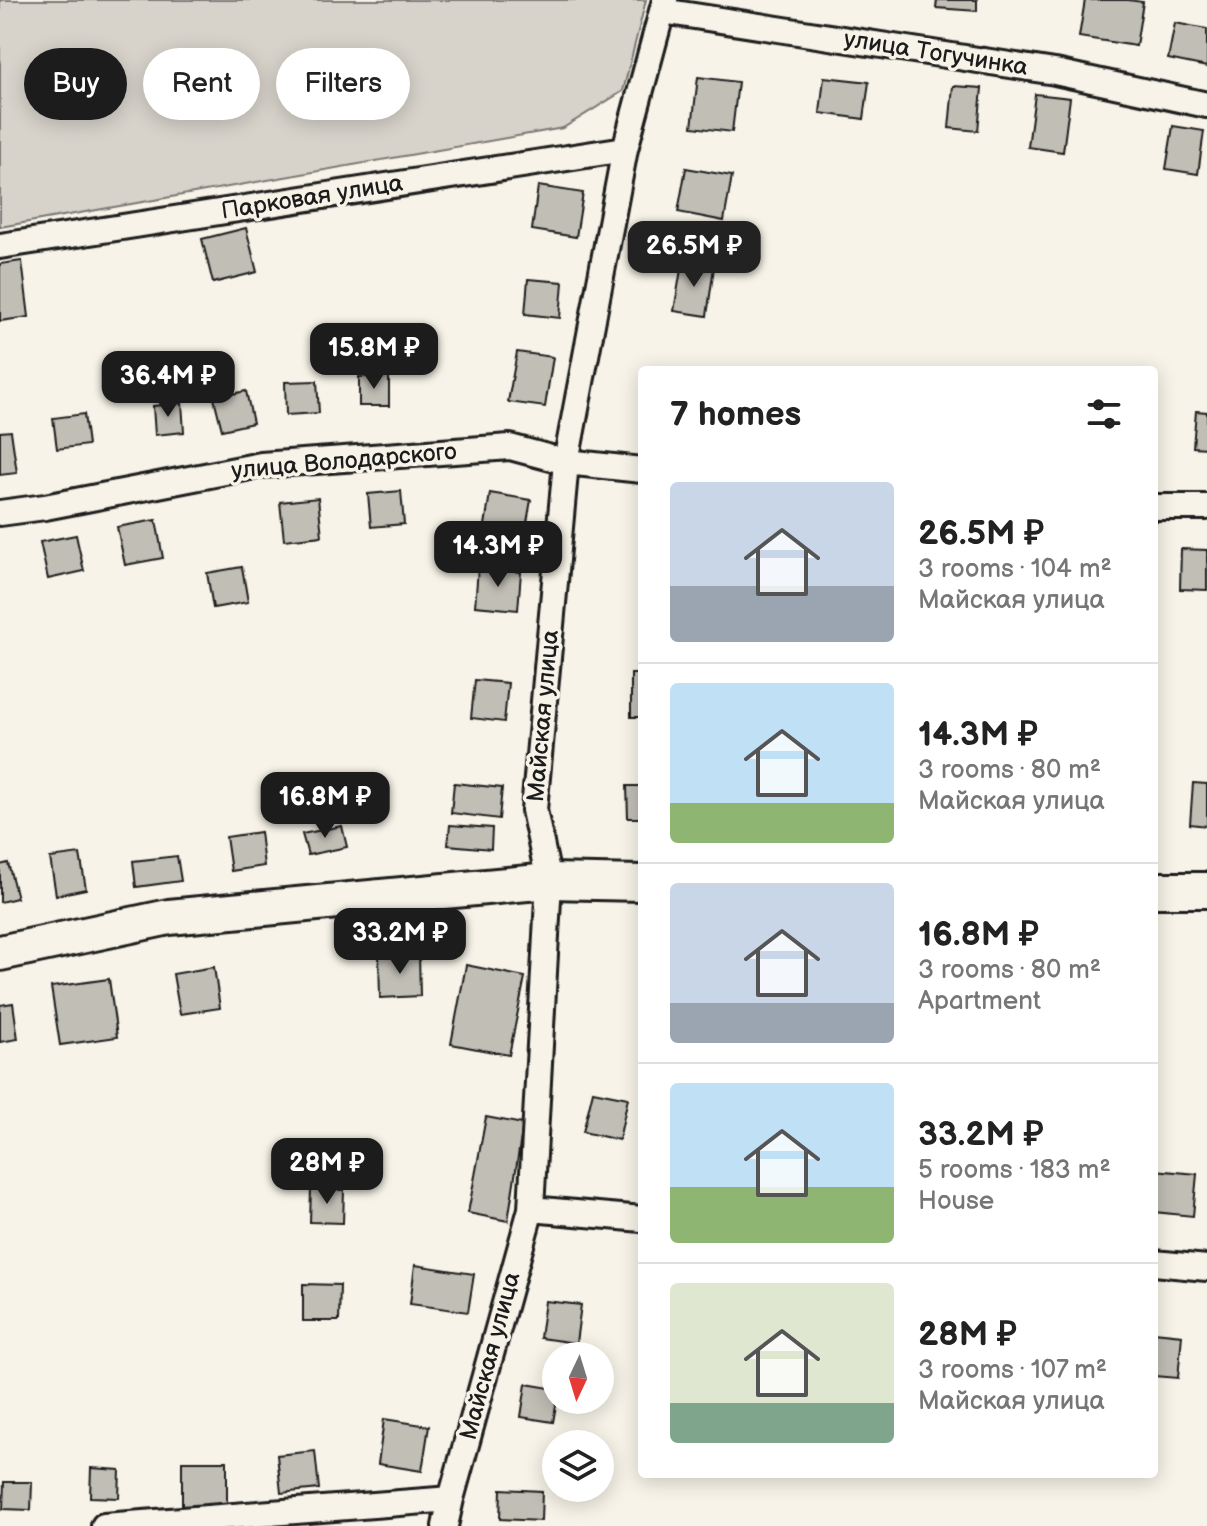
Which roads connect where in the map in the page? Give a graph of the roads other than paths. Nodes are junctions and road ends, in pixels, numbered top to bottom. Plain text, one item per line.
1 (664, 5) edge
2 (1207, 105) edge
3 (625, 149) junction
4 (0, 246) edge
5 (566, 462) junction
6 (638, 470) edge
7 (1158, 507) edge
8 (1207, 507) edge
9 (0, 513) edge
10 (549, 881) junction
11 (638, 883) edge
12 (1158, 890) edge
13 (1207, 890) edge
14 (0, 953) edge
15 (531, 1209) junction
16 (638, 1219) edge
17 (1158, 1263) edge
18 (1207, 1268) edge
19 (451, 1499) junction
20 (104, 1526) edge
21 (445, 1526) edge

1 - 2 street, улица Тогучинка
1 - 3 street, Майская улица
3 - 4 street, Парковая улица
3 - 5 street, Майская улица
5 - 6 street, улица Володарского
5 - 9 street, улица Володарского
5 - 10 street, Майская улица
7 - 8 street
10 - 11 main road
10 - 14 main road
10 - 15 street, Майская улица
12 - 13 main road
15 - 16 street
15 - 19 street, Майская улица
17 - 18 street
19 - 20 street
19 - 21 street, Майская улица

